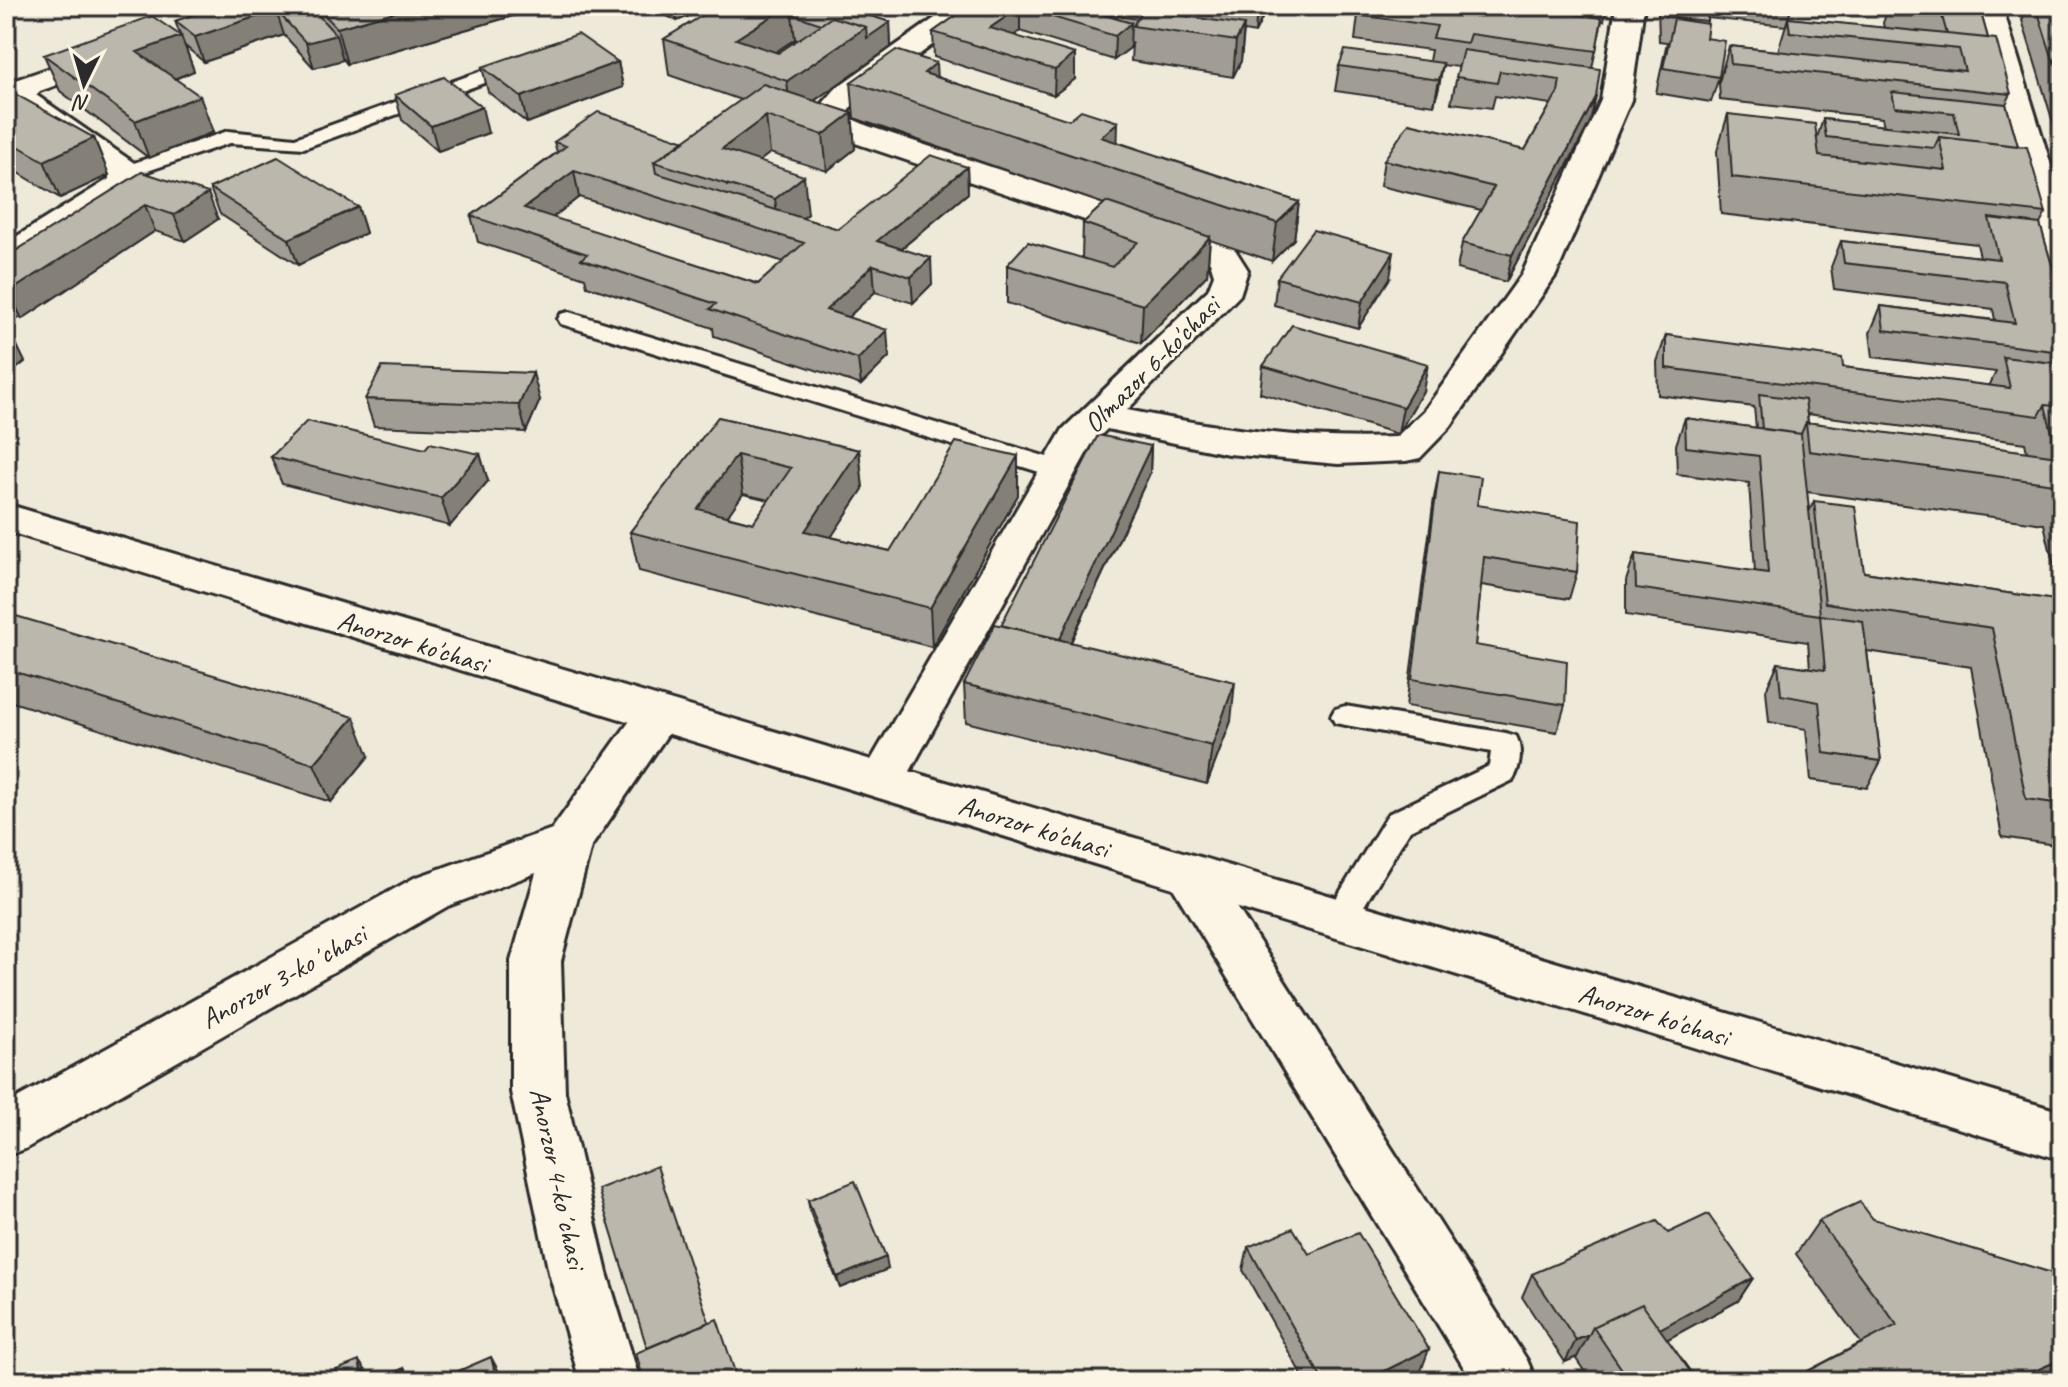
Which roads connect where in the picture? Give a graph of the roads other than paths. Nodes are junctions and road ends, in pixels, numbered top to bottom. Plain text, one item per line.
1 (1988, 6) edge
2 (954, 9) edge
3 (1617, 25) edge
4 (137, 47) edge
5 (544, 55) edge
6 (126, 172) junction
7 (2062, 257) edge
8 (6, 258) edge
9 (569, 319) dead end
10 (1099, 416) junction
11 (1058, 469) junction
12 (6, 517) edge
13 (658, 716) junction
14 (1345, 716) dead end
15 (883, 779) junction
16 (569, 842) junction
17 (1190, 874) junction
18 (1339, 920) junction
19 (6, 1132) edge
20 (2062, 1136) edge
21 (610, 1381) edge
22 (1506, 1381) edge

1 - 7 street
2 - 10 street, Olmazor 6-ko'chasi
3 - 10 street
4 - 6 street
5 - 6 lane
6 - 8 street
9 - 11 lane
10 - 11 street, Olmazor 6-ko'chasi
11 - 15 street, Olmazor 6-ko'chasi
12 - 13 street, Anorzor ko'chasi
13 - 15 street, Anorzor ko'chasi
13 - 16 street, Аnorzor 4-koʼchasi
14 - 18 lane
15 - 17 street, Anorzor ko'chasi
16 - 19 street, Аnorzor 3-koʼchasi
16 - 21 street, Аnorzor 4-koʼchasi
17 - 18 street, Anorzor ko'chasi
17 - 22 street
18 - 20 street, Anorzor ko'chasi

